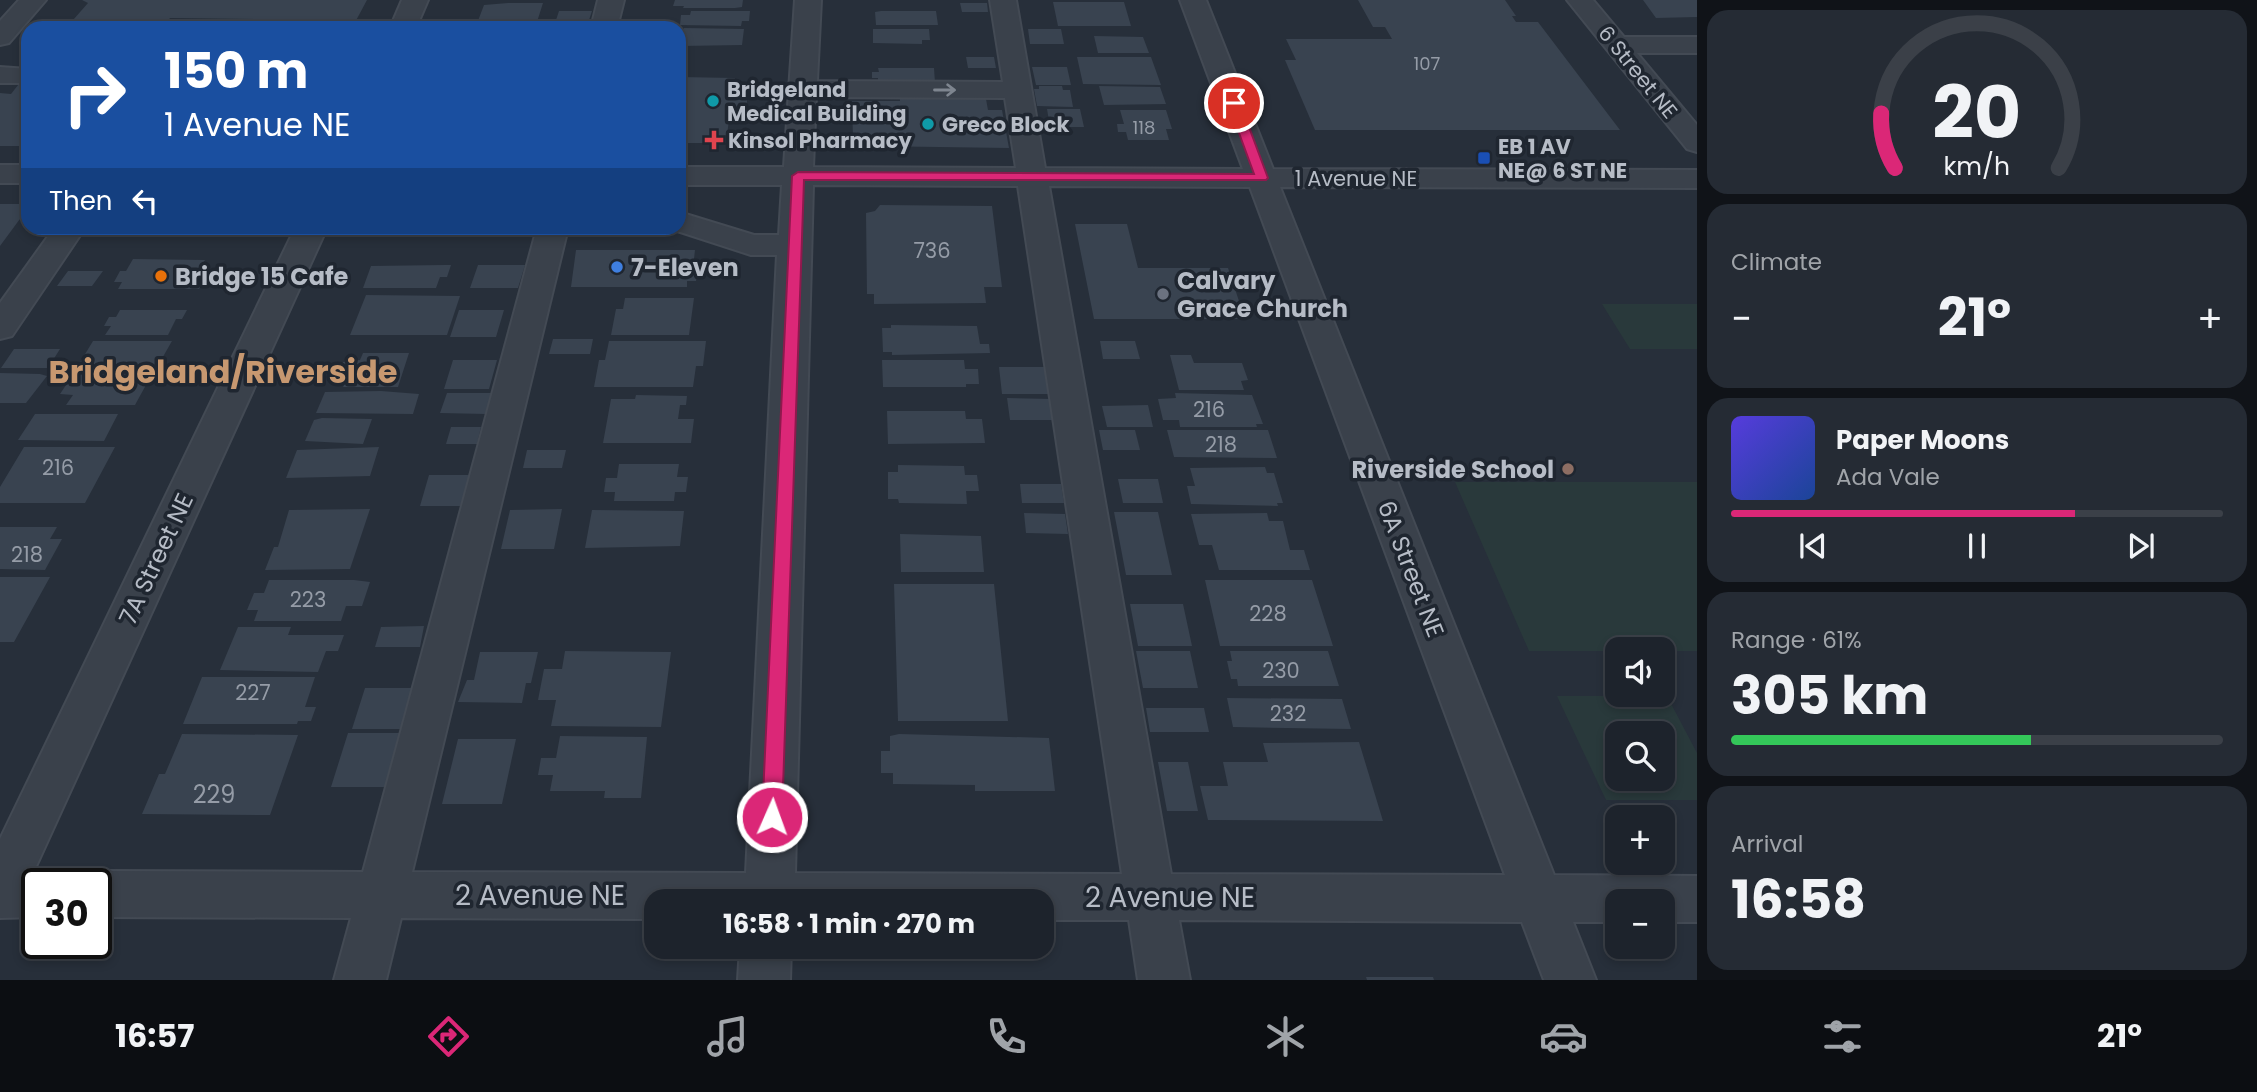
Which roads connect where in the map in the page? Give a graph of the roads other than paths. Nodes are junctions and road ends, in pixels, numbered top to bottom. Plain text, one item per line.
1 (33, 0) edge
2 (415, 0) edge
3 (611, 0) edge
4 (808, 0) edge
5 (1003, 0) edge
6 (1193, 0) edge
7 (1580, 0) edge
8 (406, 21) edge
9 (606, 21) edge
10 (0, 37) edge
11 (1616, 45) junction
12 (1697, 45) edge
13 (803, 89) junction
14 (1017, 90) junction
15 (1697, 143) edge
16 (0, 174) edge
17 (21, 174) edge
18 (686, 176) edge
19 (798, 176) junction
20 (1033, 178) junction
21 (1262, 178) junction
22 (1697, 179) edge
23 (686, 223) edge
24 (64, 235) edge
25 (308, 235) edge
26 (550, 235) edge
27 (794, 245) junction
28 (0, 328) edge
29 (769, 889) edge
30 (0, 893) edge
31 (21, 894) edge
32 (112, 894) edge
33 (384, 894) junction
34 (644, 897) edge
35 (1054, 897) edge
36 (1150, 897) junction
37 (1538, 898) junction
38 (1697, 899) edge
39 (765, 959) edge
40 (360, 980) edge
41 (764, 980) edge
42 (1164, 980) edge
43 (1570, 980) edge

1 - 10 street
2 - 8 street
3 - 9 street
4 - 13 street
5 - 14 street
6 - 21 street, 6A Street NE
7 - 11 street, 6 Street NE
11 - 12 street
11 - 15 street, 6 Street NE
13 -> 14 street
13 - 19 street
14 - 20 street
16 - 17 street
18 - 19 street, 1 Avenue NE
19 - 20 street, 1 Avenue NE
19 - 27 street
20 - 21 street, 1 Avenue NE
20 - 36 street
21 - 22 street, 1 Avenue NE
21 - 37 street, 6A Street NE
23 - 27 street
24 - 28 street
25 - 30 street, 7A Street NE
26 - 33 street
27 - 29 street
30 - 31 street
32 - 33 street, 2 Avenue NE
33 - 34 street, 2 Avenue NE
33 - 40 street
35 - 36 street, 2 Avenue NE
36 - 37 street, 2 Avenue NE
36 - 42 street
37 - 38 street, 2 Avenue NE
37 - 43 street, 6A Street NE
39 - 41 street

